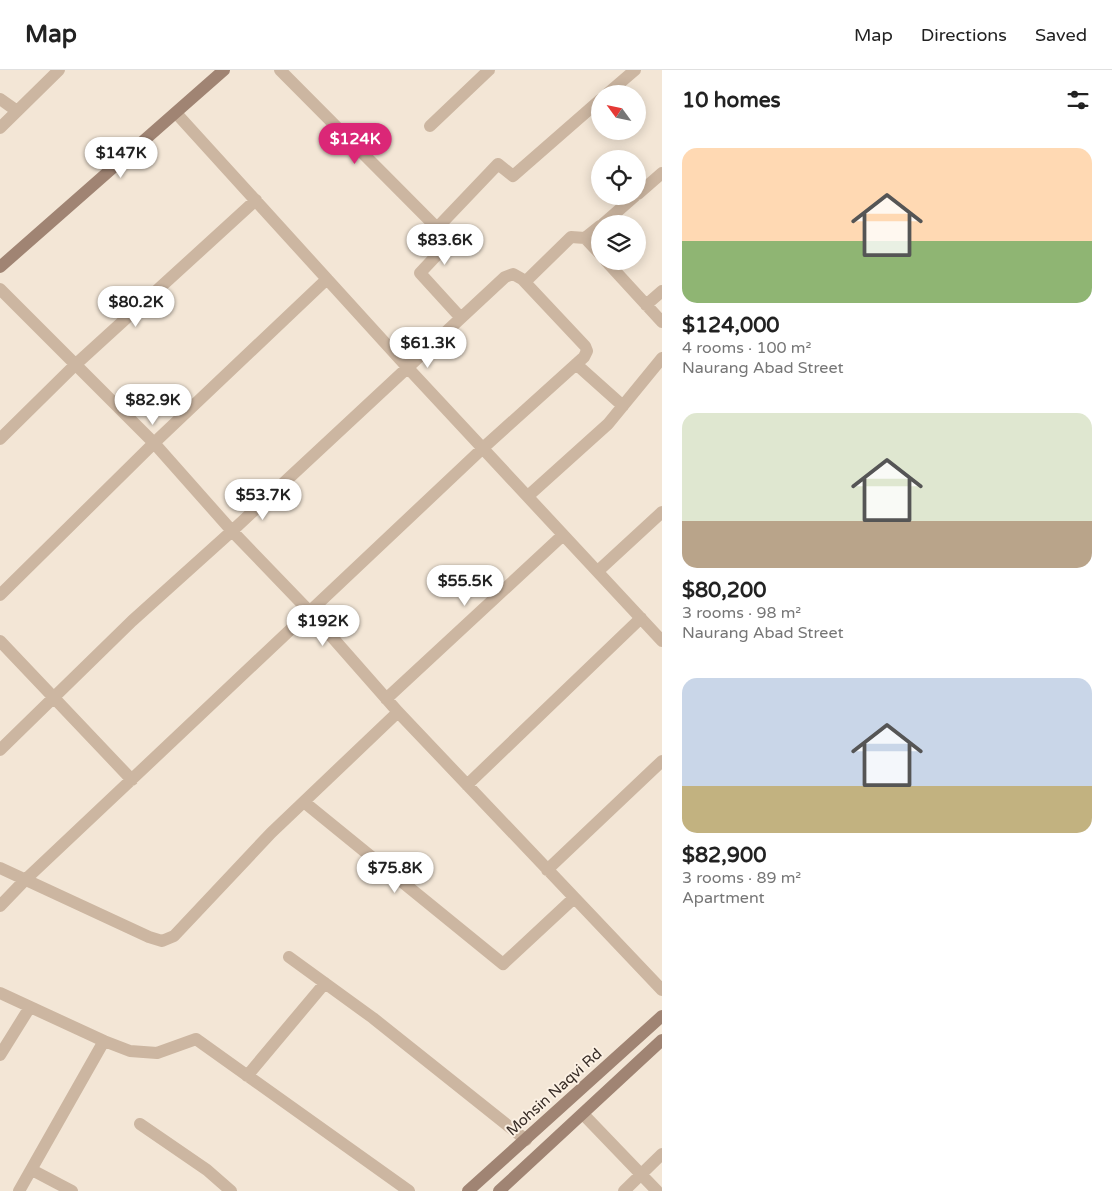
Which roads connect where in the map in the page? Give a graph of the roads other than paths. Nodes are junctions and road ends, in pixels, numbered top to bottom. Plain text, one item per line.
1 (59, 70) edge
2 (224, 70) edge
3 (280, 70) edge
4 (489, 70) edge
5 (634, 70) edge
6 (618, 85) edge
7 (0, 98) edge
8 (591, 108) edge
9 (17, 111) junction
10 (176, 112) junction
11 (430, 126) dead end
12 (0, 128) edge
13 (662, 173) edge
14 (646, 187) edge
15 (256, 200) junction
16 (624, 205) edge
17 (613, 215) edge
18 (438, 228) junction
19 (591, 233) edge
20 (585, 238) junction
21 (591, 244) edge
22 (0, 267) edge
23 (614, 270) edge
24 (328, 279) junction
25 (525, 282) junction
26 (0, 289) edge
27 (662, 291) edge
28 (646, 305) junction
29 (461, 318) junction
30 (662, 322) edge
31 (662, 358) edge
32 (576, 364) junction
33 (75, 365) junction
34 (407, 367) junction
35 (623, 406) junction
36 (0, 439) edge
37 (154, 443) junction
38 (483, 448) junction
39 (528, 496) junction
40 (662, 512) edge
41 (232, 531) junction
42 (564, 535) junction
43 (598, 571) junction
44 (0, 595) edge
45 (310, 612) junction
46 (641, 618) junction
47 (662, 640) edge
48 (0, 641) edge
49 (53, 698) junction
50 (386, 699) junction
51 (398, 712) junction
52 (0, 750) edge
53 (662, 761) edge
54 (132, 780) junction
55 (467, 786) junction
56 (304, 802) junction
57 (0, 868) edge
58 (547, 870) junction
59 (25, 880) junction
60 (574, 898) junction
61 (0, 906) edge
62 (289, 957) dead end
63 (325, 983) junction
64 (662, 990) edge
65 (0, 993) edge
66 (30, 1007) junction
67 (662, 1016) edge
68 (662, 1040) edge
69 (104, 1041) junction
70 (0, 1055) edge
71 (247, 1076) junction
72 (583, 1114) junction
73 (140, 1124) dead end
74 (526, 1140) junction
75 (662, 1154) edge
76 (32, 1170) junction
77 (641, 1174) junction
78 (49, 1186) edge
79 (18, 1191) edge
80 (72, 1191) edge
81 (232, 1191) edge
82 (409, 1191) edge
83 (468, 1191) edge
84 (500, 1191) edge
85 (624, 1191) edge
86 (657, 1191) edge

1 - 9 street
2 - 10 street
3 - 18 street
4 - 11 street
5 - 6 street
7 - 9 street
8 - 18 street
9 - 12 street
10 - 15 street
10 - 22 street
13 - 14 street
15 - 24 street
15 - 33 street
16 - 17 street
18 - 29 street
19 - 20 street
20 - 21 street
20 - 25 street
23 - 28 street
24 - 34 street
24 - 37 street
25 - 29 street
25 - 32 street
26 - 33 street
27 - 28 street
28 - 30 street
29 - 34 street
31 - 35 street
32 - 35 street
32 - 38 street
33 - 36 street
33 - 37 street
34 - 38 street
34 - 41 street
35 - 39 street
37 - 41 street
37 - 44 street
38 - 39 street
38 - 45 street
39 - 42 street
40 - 43 street
41 - 45 street
41 - 49 street
42 - 43 street
42 - 50 street
43 - 46 street
45 - 50 street
45 - 54 street
46 - 47 street
46 - 55 street
48 - 49 street
49 - 52 street
49 - 54 street
50 - 51 street
51 - 55 street
51 - 56 street
53 - 58 street
54 - 59 street
55 - 58 street
56 - 59 street
56 - 60 street
57 - 59 street
58 - 60 street
59 - 61 street
60 - 64 street
62 - 63 street
63 - 71 street
63 - 74 street
65 - 66 street
66 - 69 street
66 - 70 street
67 - 74 street, Mohsin Naqvi Rd
68 - 72 street
69 - 71 street
69 - 76 street
71 - 82 street
72 - 77 street
72 - 84 street
73 - 81 street
74 - 83 street, Mohsin Naqvi Rd
75 - 77 street
76 - 78 street
76 - 79 street
77 - 85 street
77 - 86 street
78 - 80 street

